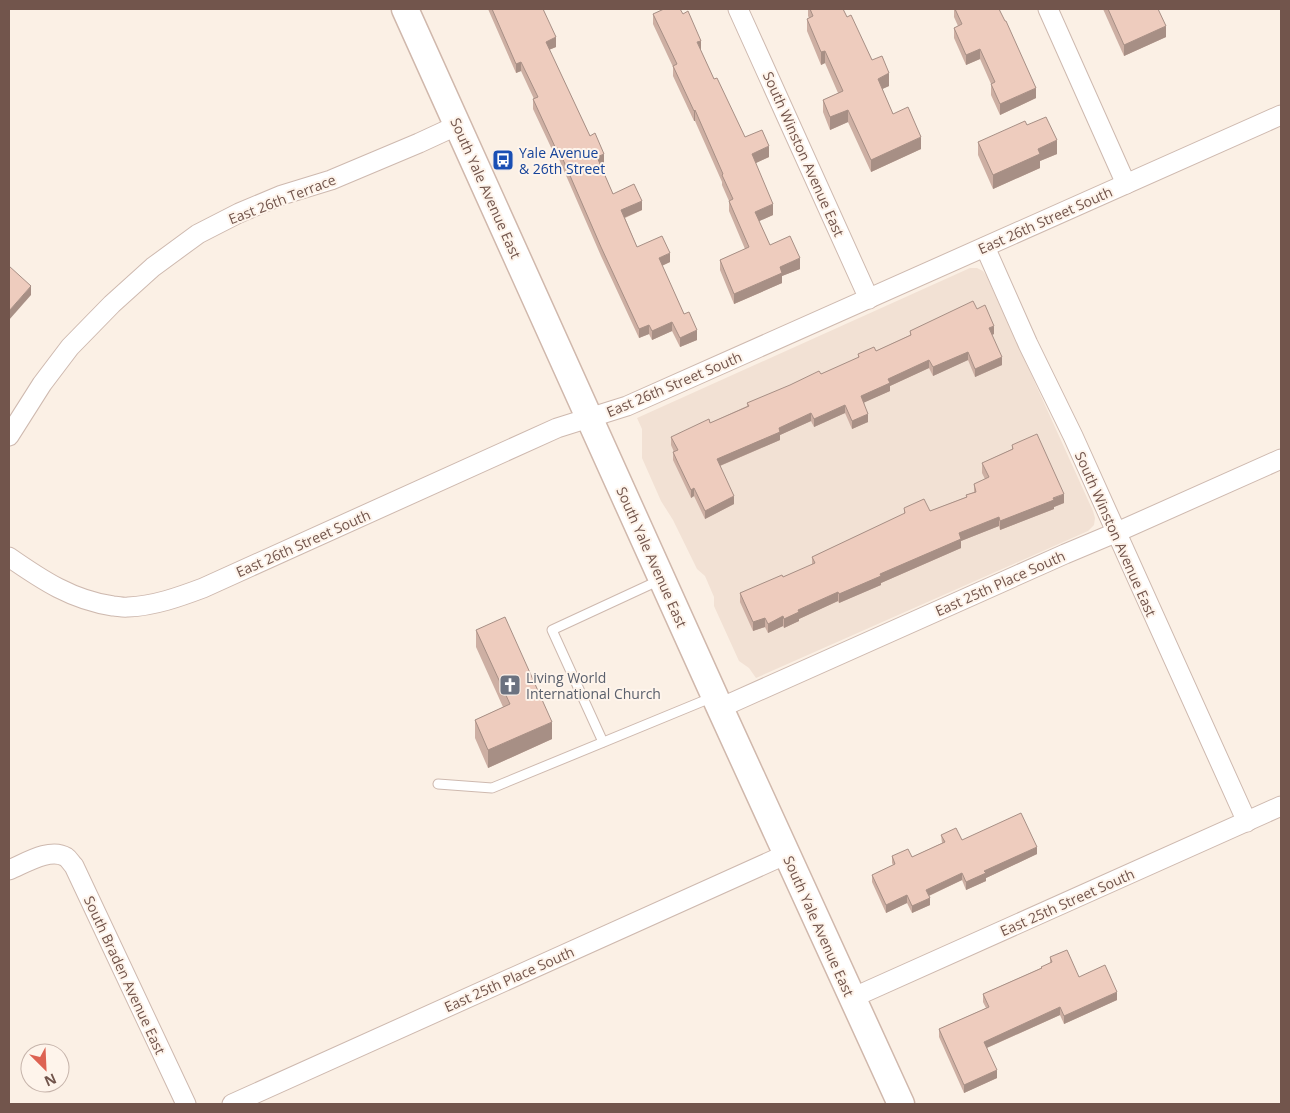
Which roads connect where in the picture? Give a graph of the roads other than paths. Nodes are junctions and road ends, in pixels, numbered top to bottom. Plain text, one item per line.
1 (405, 9) edge
2 (738, 9) edge
3 (1048, 9) edge
4 (1281, 115) edge
5 (458, 125) junction
6 (1126, 184) junction
7 (985, 247) junction
8 (869, 299) junction
9 (589, 418) junction
10 (9, 436) edge
11 (1281, 459) edge
12 (1115, 533) junction
13 (9, 557) edge
14 (662, 579) junction
15 (718, 702) junction
16 (603, 742) junction
17 (438, 784) dead end
18 (1281, 806) edge
19 (1247, 822) junction
20 (787, 854) junction
21 (9, 870) edge
22 (852, 998) junction
23 (186, 1104) edge
24 (232, 1104) edge
25 (901, 1104) edge

1 - 5 main road, South Yale Avenue East
2 - 8 street, South Winston Avenue East
3 - 6 street
4 - 6 street, East 26th Street South
5 - 9 main road, South Yale Avenue East
5 - 10 street, East 26th Terrace
6 - 7 street, East 26th Street South
7 - 8 street, East 26th Street South
7 - 12 street, South Winston Avenue East
8 - 9 street, East 26th Street South
9 - 13 street, East 26th Street South
9 - 14 main road, South Yale Avenue East
11 - 12 street, East 25th Place South
12 - 15 street, East 25th Place South
12 - 19 street, South Winston Avenue East
14 - 15 main road, South Yale Avenue East
14 - 16 lane
15 - 16 lane
15 - 20 main road, South Yale Avenue East
16 - 17 lane
18 - 19 street, East 25th Street South
19 - 22 street, East 25th Street South
20 - 22 main road, South Yale Avenue East
20 - 24 street, East 25th Place South
21 - 23 street, South Braden Avenue East
22 - 25 main road, South Yale Avenue East

